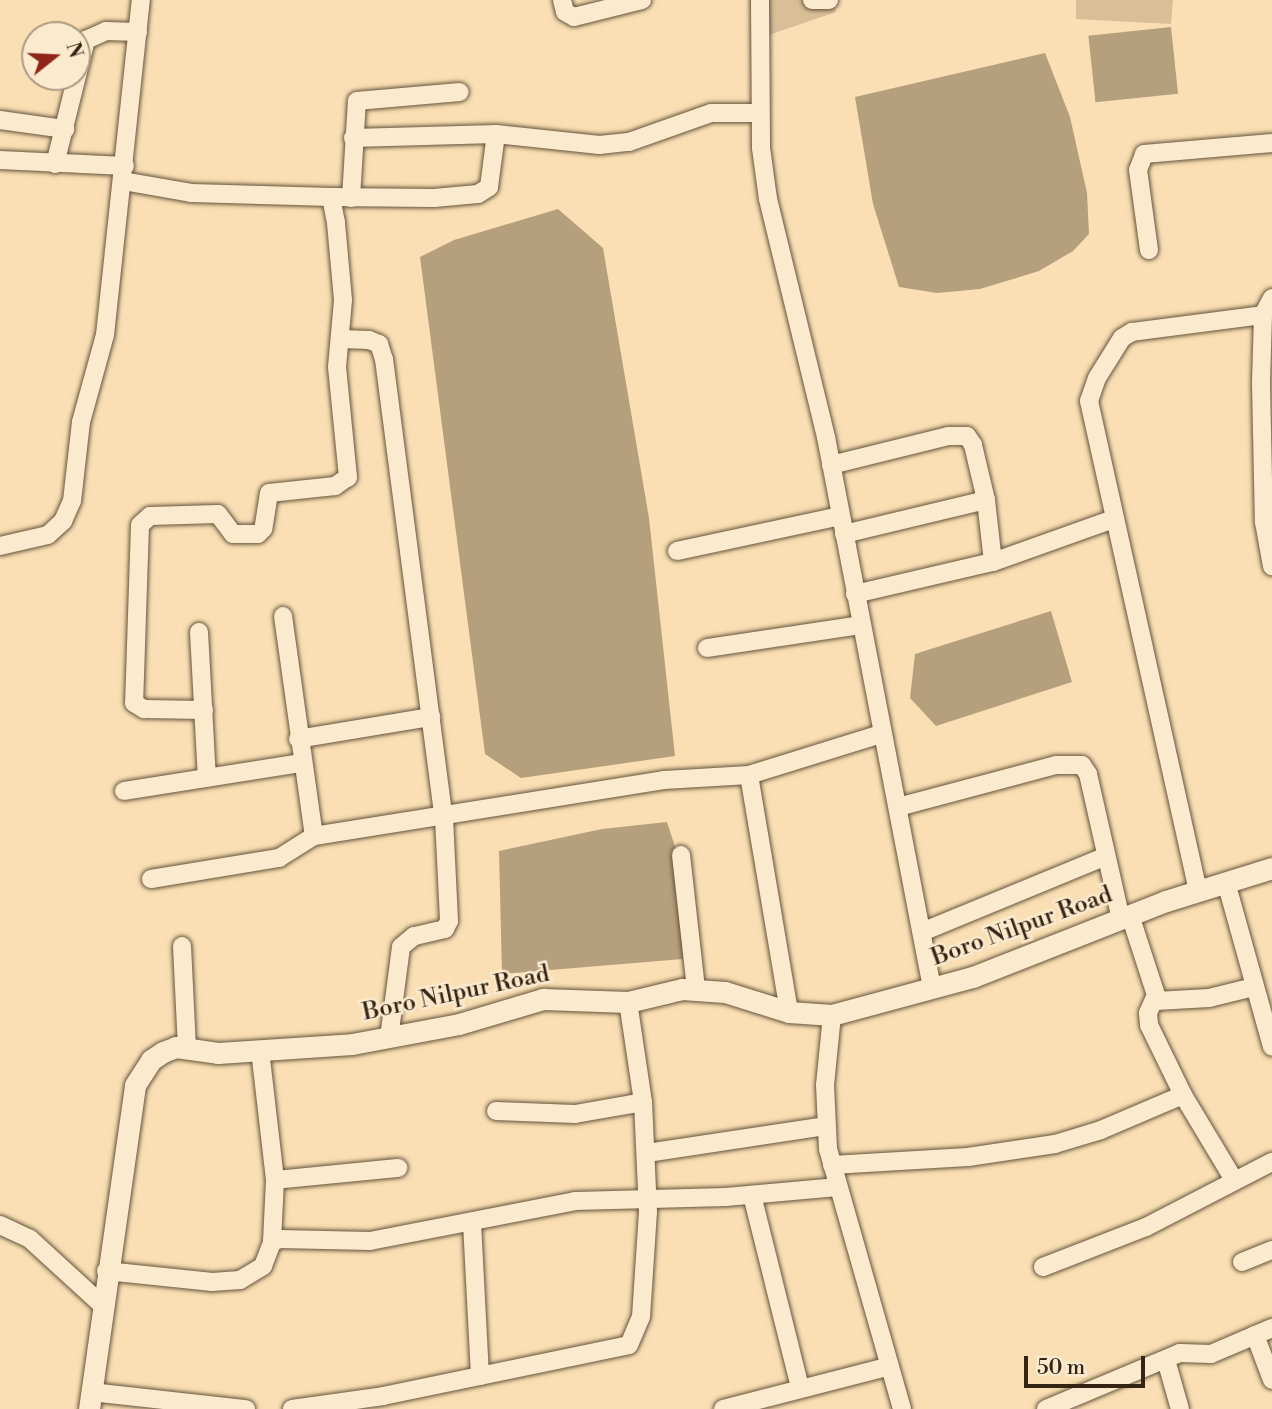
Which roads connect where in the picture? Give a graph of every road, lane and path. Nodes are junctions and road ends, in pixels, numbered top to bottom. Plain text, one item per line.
1 (141, 0) edge
2 (562, 0) edge
3 (642, 0) edge
4 (760, 0) edge
5 (812, 0) edge
6 (829, 0) edge
7 (138, 32) junction
8 (460, 92) dead end
9 (759, 113) junction
10 (0, 120) edge
11 (65, 129) junction
12 (496, 134) junction
13 (353, 138) junction
14 (1272, 143) edge
15 (0, 160) edge
16 (55, 164) junction
17 (124, 173) junction
18 (331, 197) junction
19 (351, 198) junction
20 (1149, 250) dead end
21 (1272, 298) edge
22 (1263, 316) junction
23 (342, 339) junction
24 (831, 465) junction
25 (986, 500) junction
26 (1114, 519) junction
27 (842, 525) junction
28 (0, 546) edge
29 (677, 551) dead end
30 (993, 562) junction
31 (1272, 566) edge
32 (855, 594) junction
33 (283, 616) dead end
34 (861, 625) junction
35 (199, 632) dead end
36 (707, 648) dead end
37 (204, 710) junction
38 (431, 717) junction
39 (881, 734) junction
40 (298, 739) junction
41 (301, 763) junction
42 (749, 775) junction
43 (207, 778) junction
44 (124, 790) dead end
45 (898, 807) junction
46 (444, 818) junction
47 (314, 836) junction
48 (681, 855) dead end
49 (1106, 856) junction
50 (1272, 868) edge
51 (151, 879) dead end
52 (1226, 882) junction
53 (1198, 891) junction
54 (1125, 917) junction
55 (922, 932) junction
56 (182, 946) dead end
57 (1254, 987) junction
58 (696, 988) junction
59 (932, 988) junction
60 (1156, 1001) junction
61 (628, 1002) junction
62 (789, 1012) junction
63 (832, 1014) junction
64 (389, 1038) junction
65 (1272, 1047) edge
66 (187, 1048) junction
67 (260, 1050) junction
68 (1182, 1095) junction
69 (643, 1102) junction
70 (496, 1111) dead end
71 (825, 1126) junction
72 (646, 1153) junction
73 (1272, 1162) edge
74 (832, 1166) junction
75 (398, 1168) dead end
76 (275, 1180) junction
77 (1234, 1180) junction
78 (838, 1188) junction
79 (752, 1195) junction
80 (646, 1200) junction
81 (472, 1223) junction
82 (0, 1225) edge
83 (272, 1242) junction
84 (1272, 1250) edge
85 (1242, 1262) dead end
86 (1043, 1267) dead end
87 (106, 1271) junction
88 (102, 1305) junction
89 (1272, 1328) edge
90 (1255, 1335) junction
91 (1166, 1360) junction
92 (890, 1366) junction
93 (480, 1376) junction
94 (1272, 1380) edge
95 (800, 1387) junction
96 (90, 1400) edge
97 (246, 1409) edge
98 (292, 1409) edge
99 (723, 1409) edge
100 (902, 1409) edge
101 (1046, 1409) edge
102 (1180, 1409) edge

1 - 7 street
2 - 3 street
4 - 9 street
5 - 6 street
7 - 11 street
7 - 17 street
8 - 13 street
9 - 12 street
9 - 24 street
10 - 11 street
11 - 16 street
12 - 13 street
12 - 19 street
13 - 19 street
14 - 20 street
15 - 16 street
16 - 17 street
17 - 18 street
17 - 28 street
18 - 19 street
18 - 23 street
21 - 22 street
22 - 26 street
22 - 31 street
23 - 37 street
23 - 38 street
24 - 25 street
24 - 27 street
25 - 27 street
25 - 30 street
26 - 30 street
26 - 53 street
27 - 29 street
27 - 32 street
30 - 32 street
32 - 34 street
33 - 40 street
34 - 36 street
34 - 39 street
35 - 37 street
37 - 43 street
38 - 40 street
38 - 46 street
39 - 42 street
39 - 45 street
40 - 41 street
41 - 43 street
41 - 47 street
42 - 46 street
42 - 62 street
43 - 44 street
45 - 49 street
45 - 55 street
46 - 47 street
46 - 64 street
47 - 51 street
48 - 58 street
49 - 54 street
49 - 55 street
50 - 52 street, Boro Nilpur Road
52 - 53 street, Boro Nilpur Road
52 - 57 street
53 - 54 street, Boro Nilpur Road
54 - 59 street, Boro Nilpur Road
54 - 60 street
55 - 59 street
56 - 66 street
57 - 60 street
57 - 65 street
58 - 61 street, Boro Nilpur Road
58 - 62 street, Boro Nilpur Road
59 - 63 street, Boro Nilpur Road
60 - 68 street
61 - 64 street, Boro Nilpur Road
61 - 69 street
62 - 63 street, Boro Nilpur Road
63 - 71 street
64 - 67 street, Boro Nilpur Road
66 - 67 street, Boro Nilpur Road
66 - 87 street, Boro Nilpur Road
67 - 76 street
68 - 74 street
68 - 77 street
69 - 70 street
69 - 72 street
71 - 72 street
71 - 74 street
72 - 80 street
73 - 77 street
74 - 78 street
75 - 76 street
76 - 83 street
77 - 86 street
78 - 79 street
78 - 92 street
79 - 80 street
79 - 95 street
80 - 81 street
80 - 93 street
81 - 83 street
81 - 93 street
82 - 88 street
83 - 87 street
84 - 85 street
87 - 88 street, Boro Nilpur Road
88 - 96 street, Boro Nilpur Road
89 - 90 street
90 - 91 street
90 - 94 street
91 - 101 street
91 - 102 street
92 - 95 street
92 - 100 street
93 - 98 street
95 - 99 street
96 - 97 street

